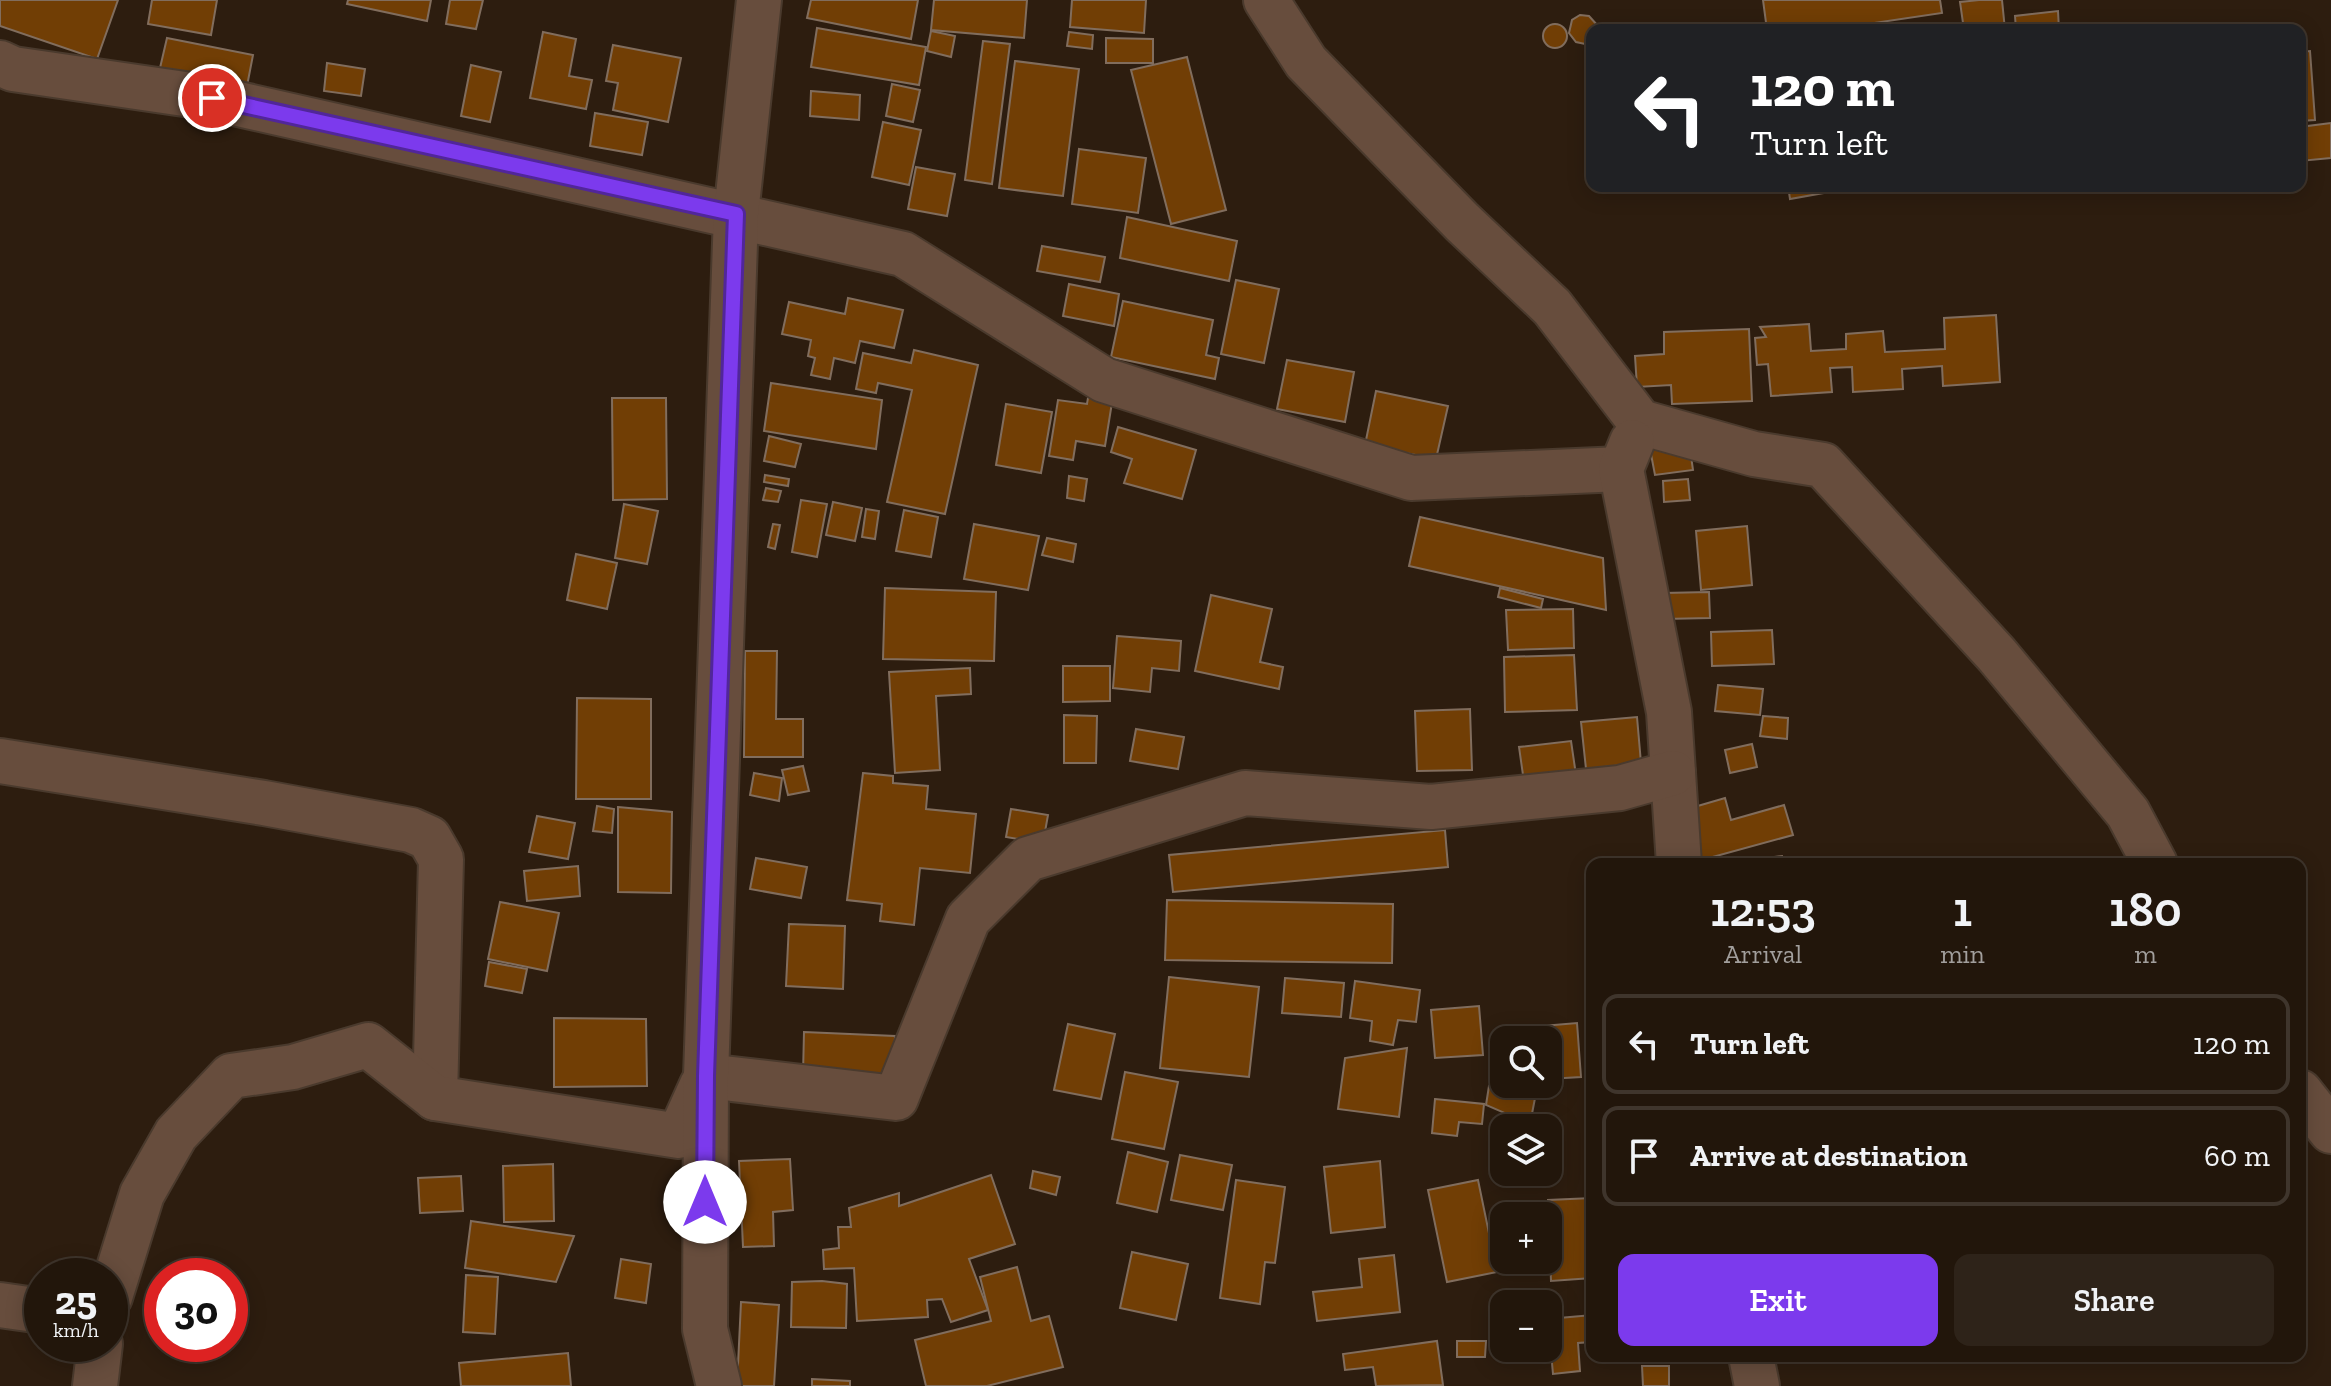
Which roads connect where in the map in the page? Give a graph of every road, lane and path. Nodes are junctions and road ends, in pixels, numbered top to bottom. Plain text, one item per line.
1 (759, 0) edge
2 (1266, 0) edge
3 (0, 63) edge
4 (736, 214) junction
5 (1640, 422) junction
6 (1621, 469) junction
7 (0, 761) edge
8 (1673, 773) junction
9 (1679, 858) edge
10 (2152, 858) edge
11 (706, 1076) junction
12 (435, 1098) junction
13 (2306, 1100) edge
14 (2331, 1131) edge
15 (122, 1258) edge
16 (0, 1305) edge
17 (24, 1308) edge
18 (98, 1362) edge
19 (1752, 1362) edge
20 (95, 1386) edge
21 (719, 1386) edge
22 (1757, 1386) edge

1 - 4 street
2 - 5 street
3 - 4 street
4 - 6 street
4 - 11 street
5 - 6 street
5 - 10 street
6 - 8 street
7 - 12 street
8 - 9 street
8 - 11 street
11 - 12 street
11 - 21 street
12 - 15 street
13 - 14 street
16 - 17 street
18 - 20 street
19 - 22 street

